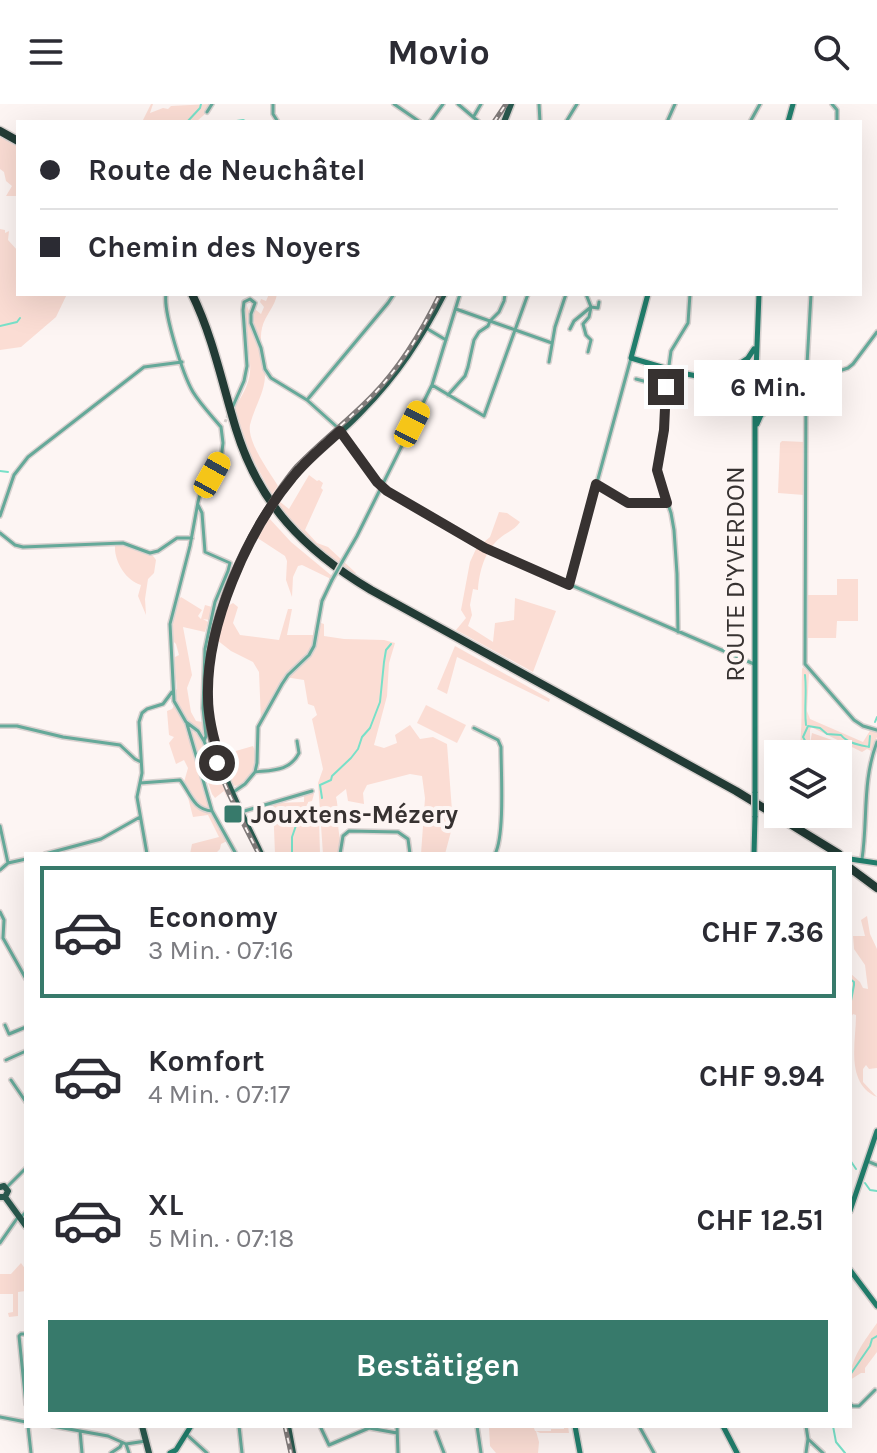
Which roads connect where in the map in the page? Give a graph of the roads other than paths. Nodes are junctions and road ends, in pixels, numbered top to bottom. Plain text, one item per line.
1 (212, 104) edge
2 (394, 104) edge
3 (458, 104) edge
4 (481, 104) edge
5 (207, 112) dead end
6 (474, 116) junction
7 (417, 120) edge
8 (477, 120) edge
9 (166, 296) edge
10 (190, 296) edge
11 (190, 296) edge
12 (393, 296) edge
13 (443, 296) edge
14 (459, 296) edge
15 (504, 296) edge
16 (527, 296) edge
17 (565, 296) edge
18 (587, 296) edge
19 (647, 296) edge
20 (690, 296) edge
21 (759, 296) edge
22 (811, 296) edge
23 (246, 298) edge
24 (599, 302) dead end
25 (591, 307) junction
26 (456, 309) junction
27 (490, 321) junction
28 (426, 328) junction
29 (570, 329) dead end
30 (514, 330) junction
31 (877, 332) edge
32 (446, 340) junction
33 (552, 343) junction
34 (756, 344) junction
35 (588, 352) dead end
36 (631, 358) junction
37 (182, 362) junction
38 (549, 362) dead end
39 (668, 369) junction
40 (636, 379) dead end
41 (806, 382) junction
42 (731, 383) junction
43 (432, 385) junction
44 (666, 387) junction
45 (776, 389) junction
46 (448, 395) junction
47 (755, 397) junction
48 (307, 400) junction
49 (233, 406) tunnel mouth
50 (768, 409) junction
51 (225, 422) tunnel mouth
52 (221, 427) junction
53 (755, 428) junction
54 (340, 431) junction
55 (755, 445) junction
56 (596, 484) junction
57 (382, 487) junction
58 (667, 503) junction
59 (198, 505) junction
60 (0, 516) edge
61 (0, 533) edge
62 (192, 538) junction
63 (569, 585) junction
64 (678, 632) junction
65 (756, 665) junction
66 (172, 692) junction
67 (186, 722) junction
68 (0, 726) edge
69 (474, 728) dead end
70 (196, 729) junction
71 (877, 730) edge
72 (189, 731) junction
73 (204, 741) junction
74 (297, 741) dead end
75 (877, 742) edge
76 (141, 762) junction
77 (221, 762) junction
78 (255, 772) junction
79 (140, 783) junction
80 (312, 791) dead end
81 (232, 793) junction
82 (212, 811) junction
83 (241, 812) junction
84 (140, 817) junction
85 (0, 826) edge
86 (52, 852) edge
87 (147, 852) edge
88 (235, 852) edge
89 (260, 852) edge
90 (340, 852) edge
91 (410, 852) edge
92 (496, 852) edge
93 (755, 852) edge
94 (826, 852) edge
95 (836, 852) edge
96 (24, 859) edge
97 (864, 860) junction
98 (852, 861) edge
99 (852, 862) edge
100 (8, 863) junction
101 (877, 863) edge
102 (852, 869) edge
103 (0, 870) edge
104 (877, 881) edge
105 (877, 888) edge
106 (0, 912) edge
107 (24, 975) edge
108 (5, 1025) dead end
109 (24, 1028) edge
110 (24, 1052) edge
111 (6, 1060) dead end
112 (11, 1080) dead end
113 (24, 1099) edge
114 (877, 1131) edge
115 (867, 1161) junction
116 (877, 1165) edge
117 (24, 1170) edge
118 (3, 1186) edge
119 (3, 1197) edge
120 (852, 1205) edge
121 (22, 1219) edge
122 (0, 1243) edge
123 (852, 1273) edge
124 (877, 1306) edge
125 (24, 1334) edge
126 (24, 1385) edge
127 (875, 1390) dead end
128 (852, 1405) edge
129 (0, 1417) edge
130 (24, 1423) edge
131 (28, 1428) edge
132 (63, 1428) edge
133 (142, 1428) edge
134 (142, 1428) edge
135 (190, 1428) edge
136 (239, 1428) edge
137 (288, 1428) edge
138 (321, 1428) edge
139 (367, 1428) edge
140 (374, 1428) edge
141 (397, 1428) edge
142 (477, 1428) edge
143 (575, 1428) edge
144 (640, 1428) edge
145 (724, 1428) edge
146 (806, 1428) edge
147 (80, 1431) junction
148 (436, 1432) dead end
149 (397, 1433) junction
150 (186, 1434) junction
151 (808, 1439) junction
152 (146, 1441) junction
153 (124, 1443) junction
154 (31, 1453) edge
155 (82, 1453) edge
156 (111, 1453) edge
157 (129, 1453) edge
158 (152, 1453) edge
159 (170, 1453) edge
160 (207, 1453) edge
161 (242, 1453) edge
162 (293, 1453) edge
163 (398, 1453) edge
164 (444, 1453) edge
165 (481, 1453) edge
166 (580, 1453) edge
167 (654, 1453) edge
168 (737, 1453) edge
169 (806, 1453) edge
170 (823, 1453) edge

1 - 5 street
2 - 7 street
3 - 6 street
4 - 6 street
6 - 8 street
9 - 37 street
10 - 94 highway
11 - 95 highway
12 - 48 street
13 - 28 main road
14 - 26 street
15 - 27 street
16 - 30 street
17 - 33 street
18 - 25 street
19 - 36 main road
20 - 39 street
21 - 34 main road, ROUTE D'YVERDON
22 - 41 street
23 - 48 street
23 - 49 street
24 - 25 street
25 - 29 street
25 - 35 street
26 - 27 street
26 - 32 street
27 - 30 street
27 - 46 street
28 - 32 street
28 - 54 main road
30 - 33 street
30 - 46 street
31 - 41 street
32 - 43 street
33 - 38 street
34 - 42 main road
34 - 47 main road, ROUTE D'YVERDON
36 - 39 main road
36 - 56 street
37 - 52 street
37 - 60 street
39 - 42 main road
39 - 44 street
40 - 44 street
41 - 45 street
41 - 71 street
42 - 45 main road, bridge
42 - 55 main road
43 - 46 street
43 - 57 street
44 - 58 street
45 - 50 main road
47 - 50 main road
47 - 53 main road, ROUTE D'YVERDON
48 - 54 street
50 - 53 main road
51 - 52 street
52 - 59 street
53 - 55 main road, ROUTE D'YVERDON
54 - 57 street
54 - 77 main road, bridge
55 - 65 main road, ROUTE D'YVERDON
56 - 58 street
56 - 63 street
57 - 63 street
57 - 78 street, bridge
58 - 64 street
59 - 62 street
59 - 73 street
61 - 62 street
62 - 66 street
63 - 64 street
64 - 65 street
65 - 93 main road, ROUTE D'YVERDON, bridge
66 - 67 street
66 - 76 street
67 - 70 street
67 - 72 street
68 - 76 street
69 - 92 street
70 - 72 street
70 - 73 street
72 - 82 street
73 - 77 street
74 - 78 street
75 - 97 street
76 - 79 street
77 - 81 main road
78 - 81 street
79 - 82 street
79 - 84 street
80 - 83 street
81 - 83 main road
82 - 88 street
83 - 89 main road
84 - 86 street
84 - 87 street
85 - 100 street
90 - 91 street
96 - 100 street
97 - 98 main road
97 - 101 main road
99 - 104 highway
100 - 103 street
102 - 105 highway
106 - 107 street
108 - 109 street
110 - 111 street
112 - 113 street
114 - 115 main road
115 - 116 street
115 - 120 main road
117 - 118 street
118 - 119 main road
119 - 121 main road
121 - 122 street
123 - 124 main road
125 - 126 street
127 - 128 street
129 - 130 street
131 - 154 street
132 - 147 street
133 - 152 main road
134 - 158 main road
135 - 150 main road
136 - 161 street
137 - 162 main road
138 - 139 street
140 - 149 street
141 - 149 street
142 - 165 street
143 - 166 main road
144 - 167 street
145 - 168 main road
146 - 151 street
147 - 153 street
147 - 155 street
148 - 164 street
149 - 163 street
150 - 159 main road
150 - 160 street
151 - 169 street
151 - 170 street
152 - 153 street
152 - 158 main road
153 - 156 street
153 - 157 street

